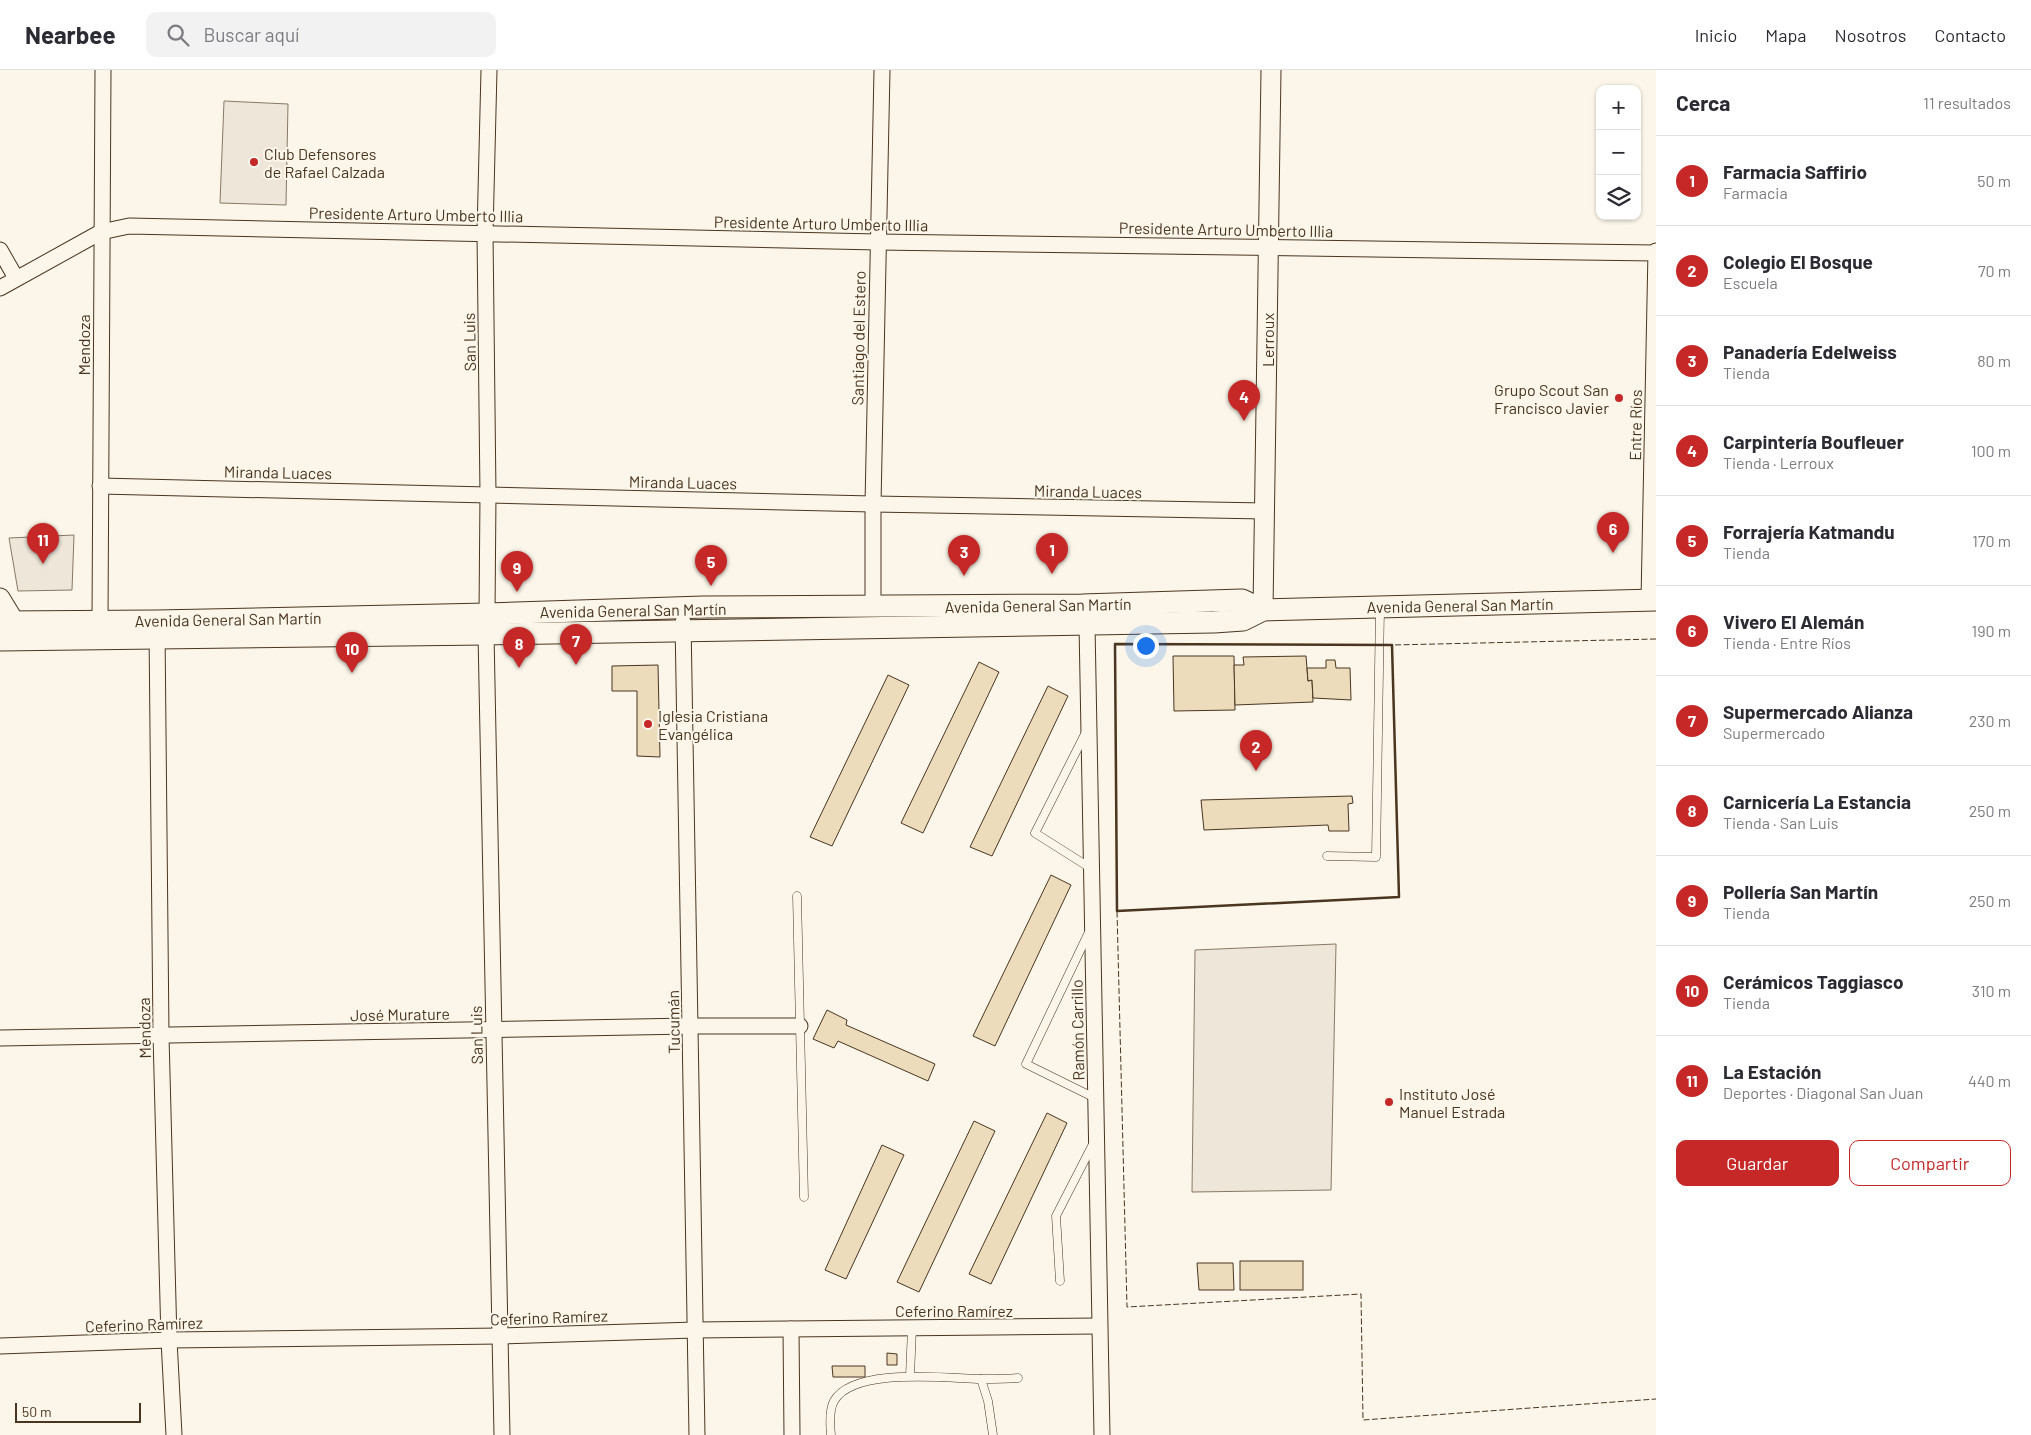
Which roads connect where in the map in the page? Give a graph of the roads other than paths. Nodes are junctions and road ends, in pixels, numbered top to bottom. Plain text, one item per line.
1 (102, 70) edge
2 (489, 70) edge
3 (882, 70) edge
4 (1271, 70) edge
5 (101, 232) junction
6 (485, 233) junction
7 (878, 242) junction
8 (1268, 248) junction
9 (0, 250) edge
10 (1656, 252) edge
11 (16, 278) junction
12 (0, 288) edge
13 (100, 486) junction
14 (488, 494) junction
15 (873, 504) junction
16 (1265, 511) junction
17 (0, 598) edge
18 (1652, 600) edge
19 (873, 606) junction
20 (1380, 606) junction
21 (682, 608) junction
22 (1263, 610) junction
23 (100, 621) junction
24 (486, 624) junction
25 (1087, 625) junction
26 (157, 629) junction
27 (8, 630) edge
28 (684, 630) junction
29 (1088, 728) junction
30 (1327, 856) dead end
31 (1092, 869) junction
32 (797, 896) dead end
33 (1093, 924) junction
34 (690, 1026) junction
35 (800, 1026) junction
36 (493, 1030) junction
37 (161, 1036) junction
38 (0, 1038) edge
39 (1095, 1098) junction
40 (1096, 1138) junction
41 (804, 1197) dead end
42 (1060, 1281) dead end
43 (1099, 1326) junction
44 (912, 1328) junction
45 (791, 1329) junction
46 (695, 1330) junction
47 (501, 1336) junction
48 (170, 1340) junction
49 (0, 1346) edge
50 (910, 1376) junction
51 (1018, 1378) dead end
52 (981, 1379) junction
53 (174, 1435) edge
54 (502, 1435) edge
55 (697, 1435) edge
56 (792, 1435) edge
57 (831, 1435) edge
58 (993, 1435) edge
59 (1102, 1435) edge

1 - 5 street, Mendoza
2 - 6 street, San Luis
3 - 7 street, Santiago del Estero
4 - 8 street, Lerroux
5 - 6 street, Presidente Arturo Umberto Illia
5 - 11 street, Presidente Arturo Umberto Illia
5 - 13 street, Mendoza
6 - 7 street, Presidente Arturo Umberto Illia
6 - 14 street, San Luis
7 - 8 street, Presidente Arturo Umberto Illia
7 - 15 street, Santiago del Estero
8 - 10 street, Presidente Arturo Umberto Illia
8 - 16 street, Lerroux
9 - 11 street
10 - 18 street, Entre Ríos
11 - 12 street, Presidente Arturo Umberto Illia
13 - 14 street, Miranda Luaces
13 - 23 street, Mendoza
14 - 15 street, Miranda Luaces
14 - 24 street, San Luis
15 - 16 street, Miranda Luaces
15 - 19 street, Santiago del Estero
16 - 22 street, Lerroux
17 - 27 street
18 - 20 main road, Avenida General San Martín
19 - 21 main road, Avenida General San Martín
19 - 22 main road, Avenida General San Martín
20 - 22 main road, Avenida General San Martín
20 - 30 lane
21 - 24 main road, Avenida General San Martín
21 - 28 street, Tucumán
22 - 25 main road, Avenida General San Martín
23 - 26 main road, Avenida General San Martín
23 - 27 main road, Avenida General San Martín
24 - 26 main road, Avenida General San Martín
24 - 28 main road, Avenida General San Martín
24 - 36 street, San Luis
25 - 28 main road, Avenida General San Martín
25 - 29 street, Ramón Carrillo
26 - 27 main road, Avenida General San Martín
26 - 37 street, Mendoza
28 - 34 street, Tucumán
29 - 31 street, Ramón Carrillo
29 - 31 lane
31 - 33 street, Ramón Carrillo
32 - 35 lane
33 - 39 street, Ramón Carrillo
33 - 39 lane
34 - 35 street, José Murature
34 - 36 street, José Murature
34 - 46 street, Tucumán
35 - 41 lane
36 - 37 street, José Murature
36 - 47 street, San Luis
37 - 38 street, José Murature
37 - 48 street, Mendoza
39 - 40 street, Ramón Carrillo
40 - 42 lane
40 - 43 street, Ramón Carrillo
43 - 44 street, Ceferino Ramírez
43 - 59 street, Ramón Carrillo
44 - 45 street, Ceferino Ramírez
44 - 50 lane
45 - 46 street, Ceferino Ramírez
45 - 56 street
46 - 47 street, Ceferino Ramírez
46 - 55 street, Tucumán
47 - 48 street, Ceferino Ramírez
47 - 54 street, San Luis
48 - 49 street, Ceferino Ramírez
48 - 53 street, Mendoza
50 - 52 lane
50 - 57 lane
51 - 52 lane
52 - 58 lane

